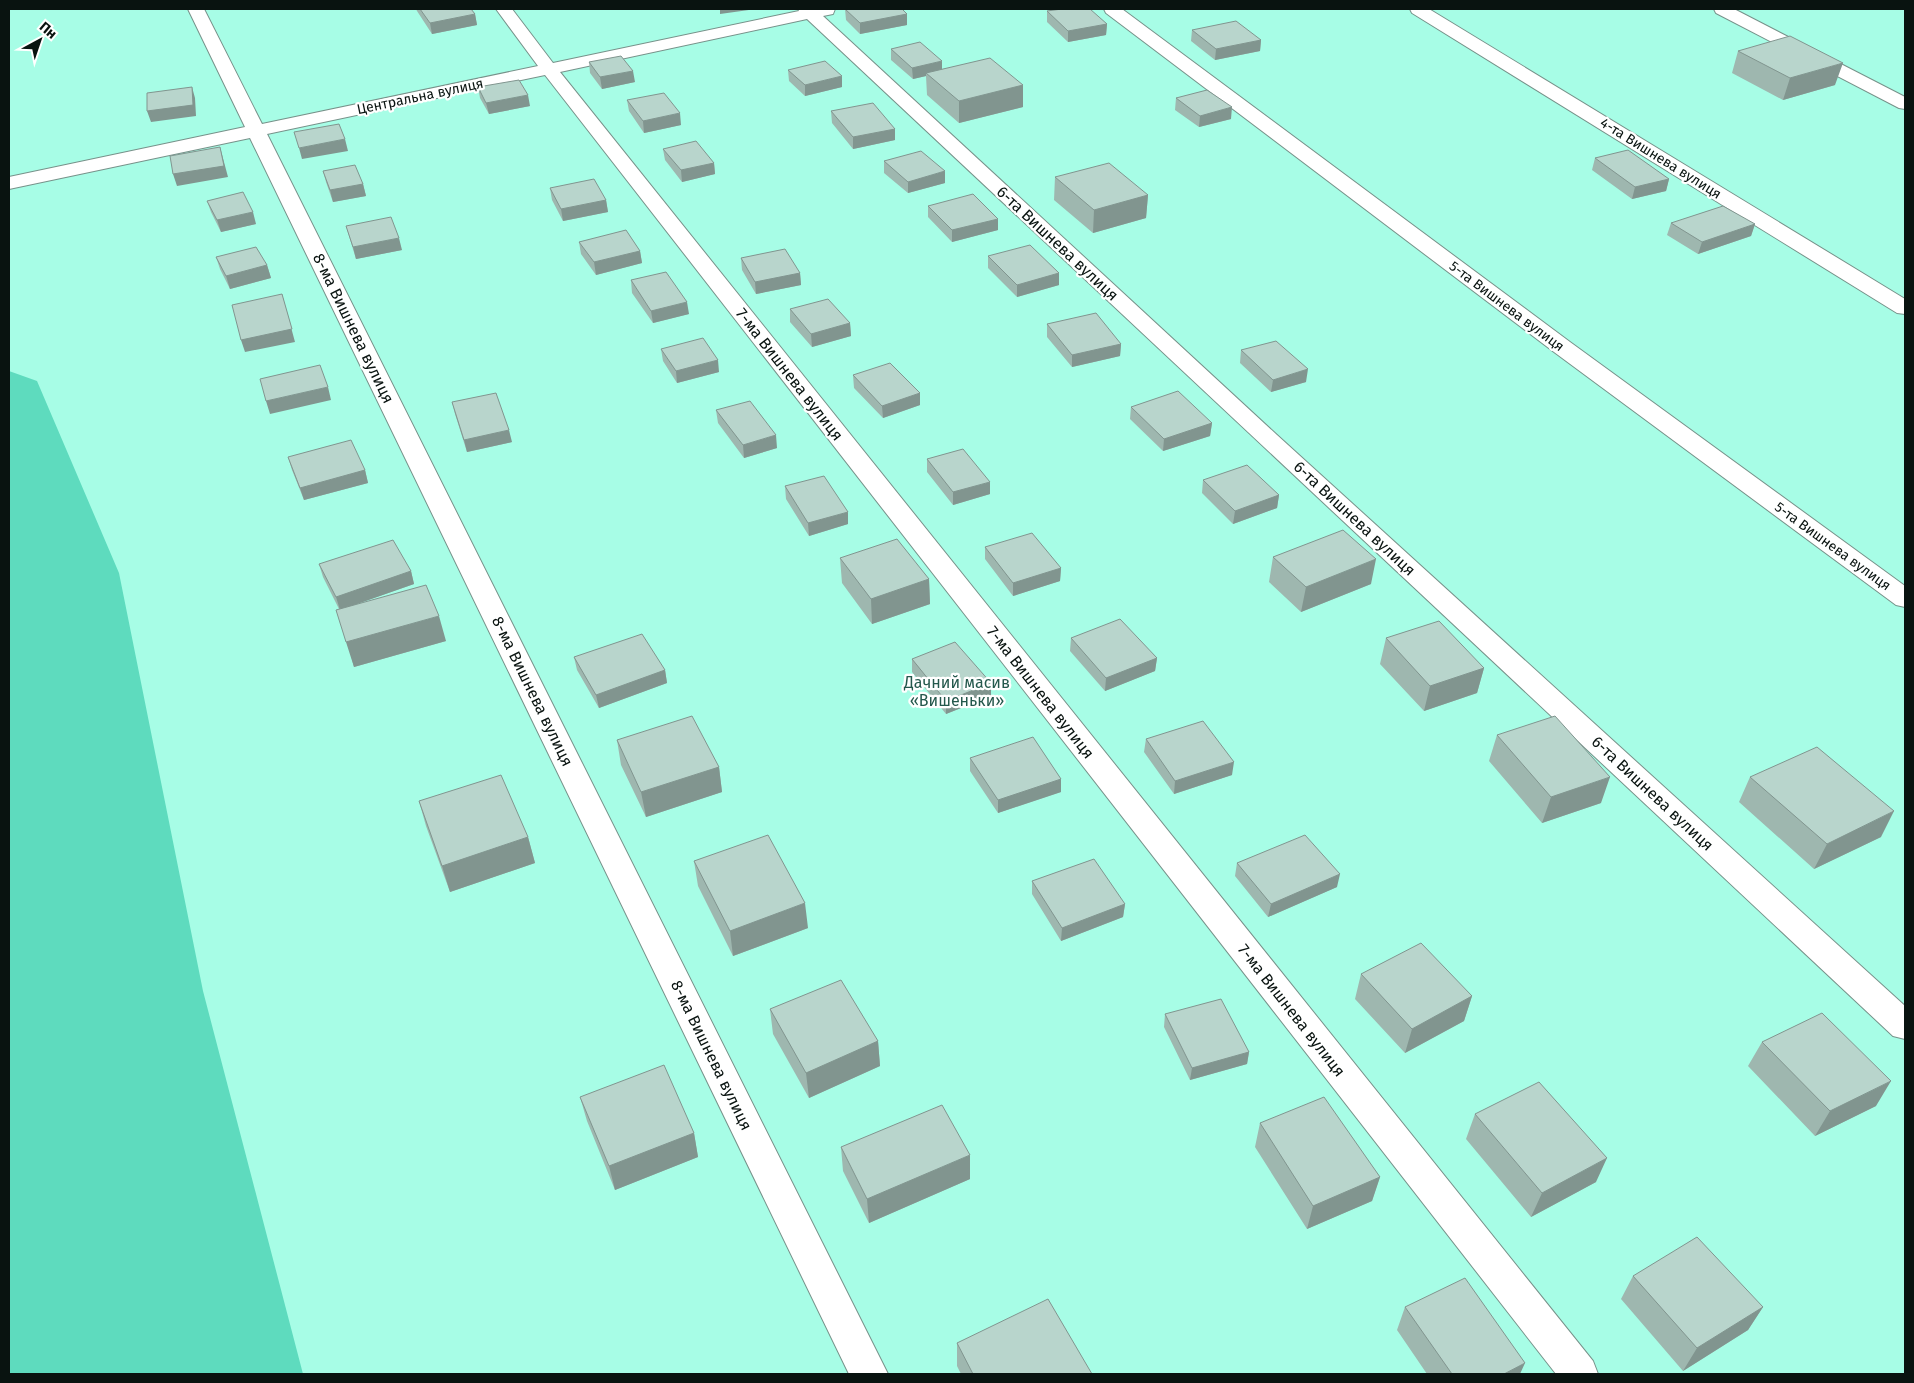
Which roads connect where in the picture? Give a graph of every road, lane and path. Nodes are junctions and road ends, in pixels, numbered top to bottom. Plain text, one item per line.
1 (196, 9) edge
2 (504, 9) edge
3 (1112, 9) edge
4 (1418, 9) edge
5 (1722, 9) edge
6 (816, 10) edge
7 (549, 69) junction
8 (1905, 104) edge
9 (257, 131) junction
10 (9, 183) edge
11 (1905, 308) edge
12 (1905, 599) edge
13 (1905, 1026) edge
14 (869, 1374) edge
15 (1579, 1374) edge

1 - 9 street, 8-ма Вишнева вулиця
2 - 7 street, 7-ма Вишнева вулиця
3 - 12 street, 5-та Вишнева вулиця
4 - 11 street, 4-та Вишнева вулиця
5 - 8 street
6 - 7 street, Центральна вулиця
6 - 13 street, 6-та Вишнева вулиця
7 - 9 street, Центральна вулиця
7 - 15 street, 7-ма Вишнева вулиця
9 - 10 street, Центральна вулиця
9 - 14 street, 8-ма Вишнева вулиця

